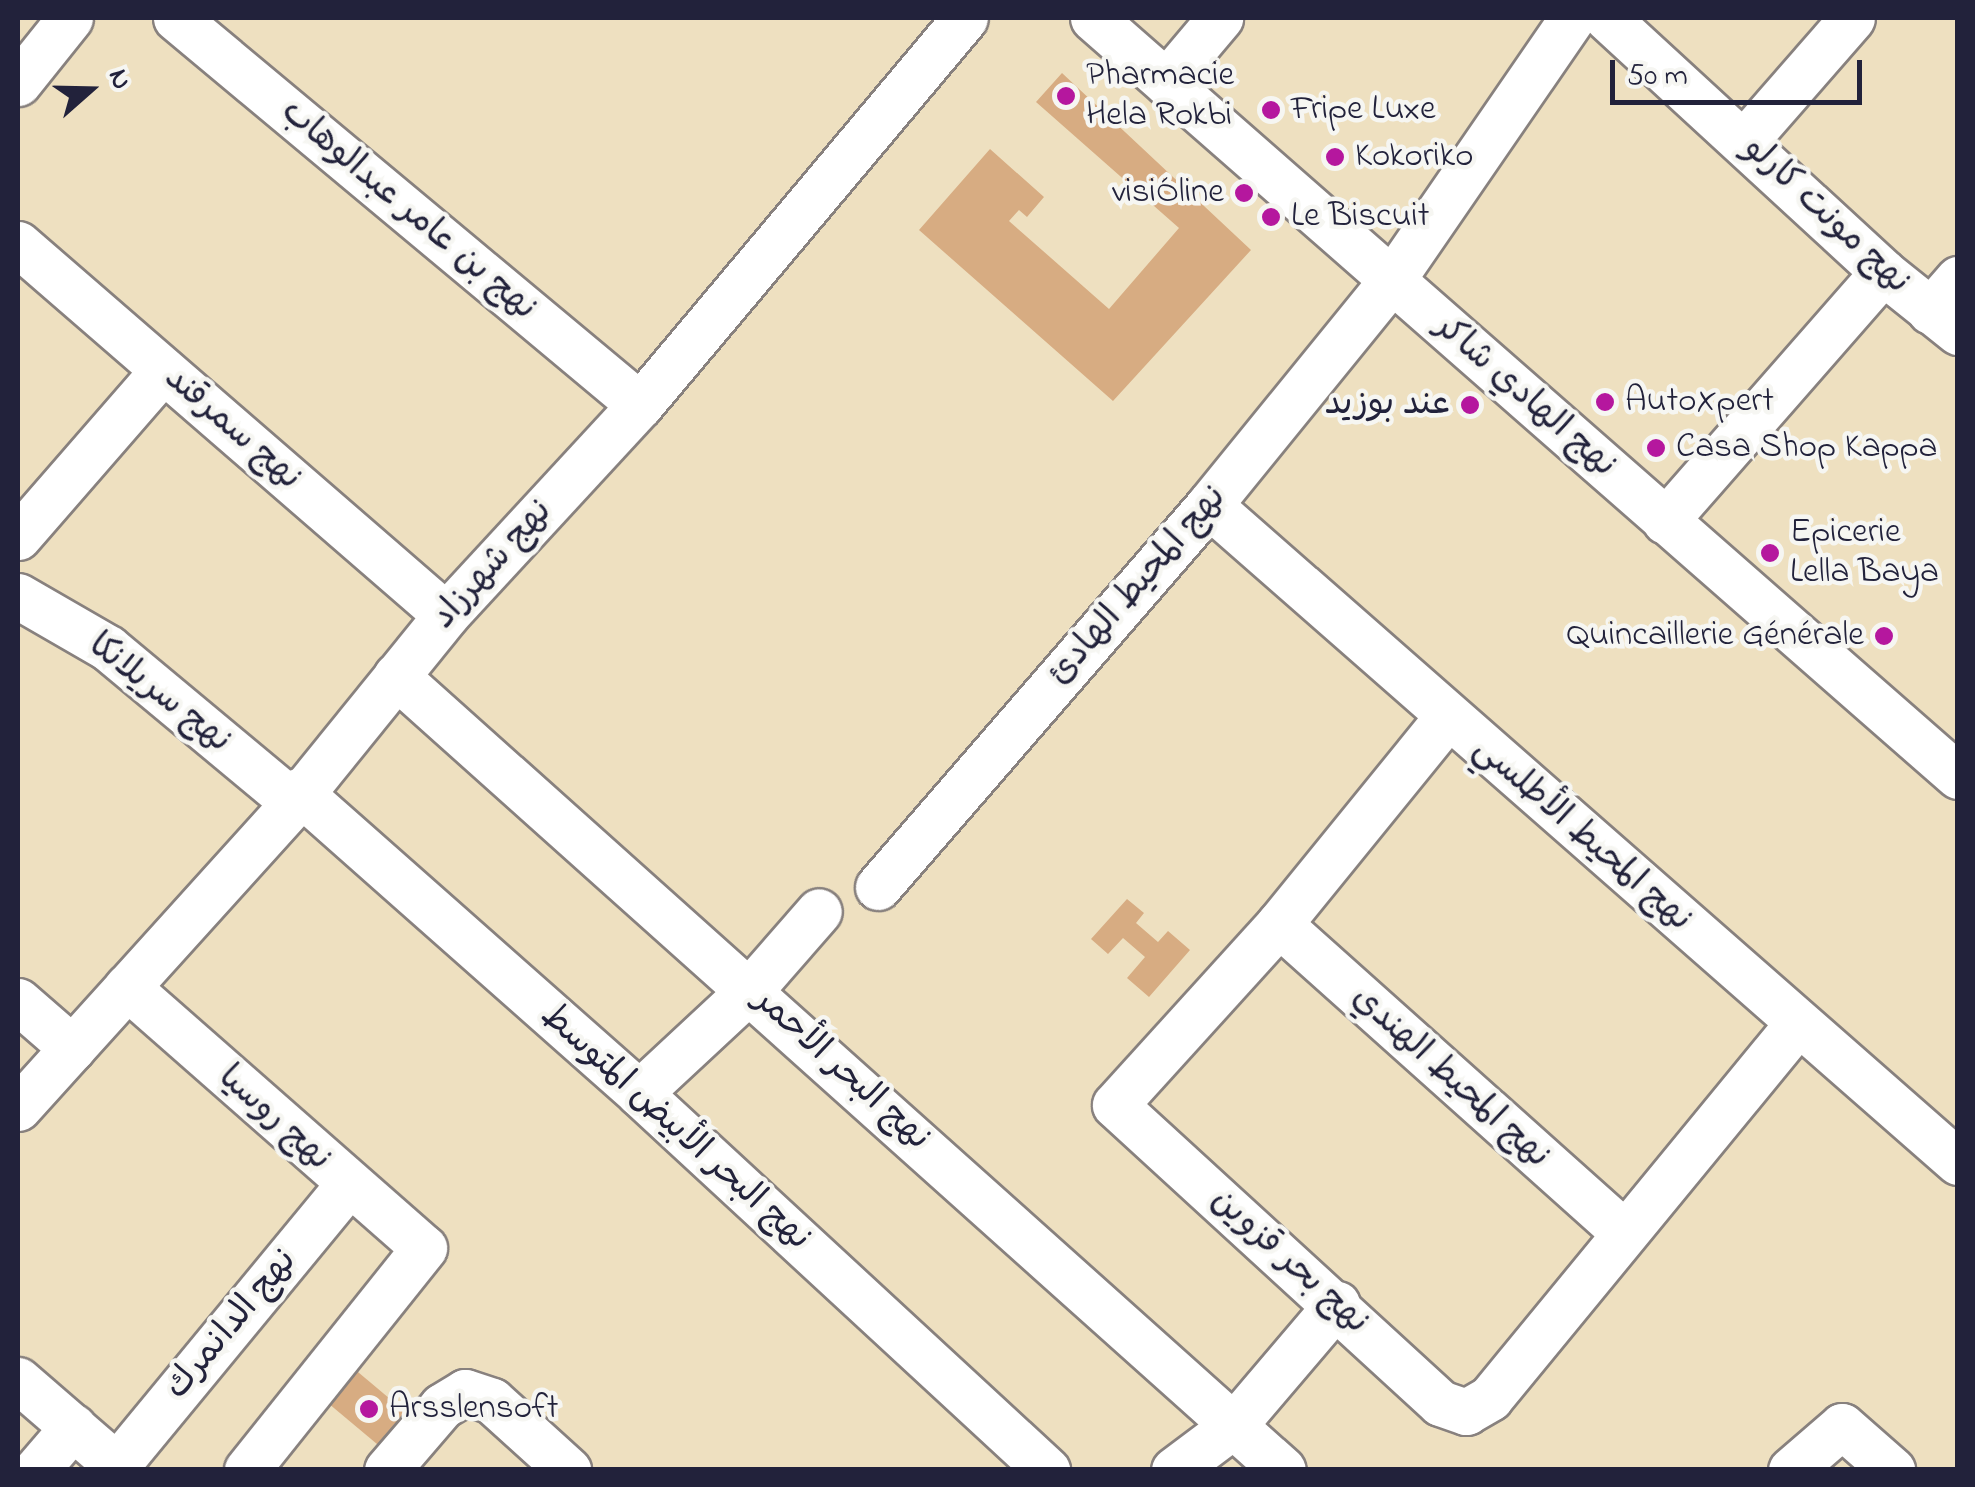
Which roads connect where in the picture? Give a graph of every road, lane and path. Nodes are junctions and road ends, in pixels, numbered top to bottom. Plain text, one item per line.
1 (70, 18) edge
2 (176, 18) edge
3 (965, 18) edge
4 (1093, 18) edge
5 (1220, 18) edge
6 (1572, 18) edge
7 (1607, 18) edge
8 (1852, 18) edge
9 (1166, 82) junction
10 (18, 83) edge
11 (1744, 142) junction
12 (18, 244) edge
13 (1882, 272) junction
14 (1392, 280) junction
15 (1948, 307) edge
16 (163, 370) junction
17 (640, 405) junction
18 (1208, 505) junction
19 (1665, 520) junction
20 (18, 537) edge
21 (18, 596) edge
22 (446, 615) junction
23 (396, 676) junction
24 (1448, 716) junction
25 (1958, 776) edge
26 (296, 797) junction
27 (878, 887) dead end
28 (820, 910) dead end
29 (1278, 924) junction
30 (127, 988) junction
31 (752, 989) junction
32 (18, 1001) edge
33 (1797, 1024) junction
34 (72, 1048) junction
35 (639, 1092) junction
36 (18, 1108) edge
37 (1958, 1162) edge
38 (348, 1185) junction
39 (1622, 1231) junction
40 (1337, 1304) junction
41 (18, 1380) edge
42 (1234, 1425) junction
43 (72, 1427) junction
44 (120, 1467) edge
45 (36, 1470) edge
46 (247, 1470) edge
47 (388, 1470) edge
48 (568, 1470) edge
49 (1047, 1470) edge
50 (1174, 1470) edge
51 (1282, 1470) edge
52 (1791, 1470) edge
53 (1892, 1470) edge

1 - 10 street
2 - 17 street, نهج بن عامر عبدالوهاب
3 - 17 street, نهج شهرزاد
4 - 9 street, نهج الهادي شاكر
5 - 9 street
6 - 14 street, نهج المحيط الهادئ
7 - 11 street, نهج مونت كارلو
8 - 11 street
9 - 14 street, نهج الهادي شاكر
11 - 13 street, نهج مونت كارلو
12 - 16 street, نهج سمرقند
13 - 15 street, نهج مونت كارلو
13 - 19 street
14 - 18 street, نهج المحيط الهادئ
14 - 19 street, نهج الهادي شاكر
16 - 20 street
16 - 22 street, نهج سمرقند
17 - 22 street, نهج شهرزاد
18 - 24 street, نهج المحيط الأطلسي
18 - 27 street, نهج المحيط الهادئ
19 - 25 street, نهج الهادي شاكر
21 - 26 street, نهج سريلانكا
22 - 23 street, نهج شهرزاد
23 - 26 street, نهج شهرزاد
23 - 31 street, نهج البحر الأحمر
24 - 29 street, نهج بحر قزوين
24 - 33 street, نهج المحيط الأطلسي
26 - 30 street, نهج شهرزاد
26 - 35 street, نهج البحر الأبيض المتوسط
28 - 31 street
29 - 39 street, نهج المحيط الهندي
29 - 40 street, نهج بحر قزوين
30 - 34 street, نهج شهرزاد
30 - 38 street, نهج روسيا
31 - 35 street
31 - 42 street, نهج البحر الأحمر
32 - 34 street
33 - 37 street, نهج المحيط الأطلسي
33 - 39 street, نهج بحر قزوين
34 - 36 street, نهج شهرزاد
35 - 49 street, نهج البحر الأبيض المتوسط
38 - 44 street, نهج الدانمرك
38 - 46 street, نهج روسيا
39 - 40 street, نهج بحر قزوين
40 - 42 street
41 - 43 street
42 - 50 street
42 - 51 street, نهج البحر الأحمر
43 - 44 street
43 - 45 street
47 - 48 street
52 - 53 street

